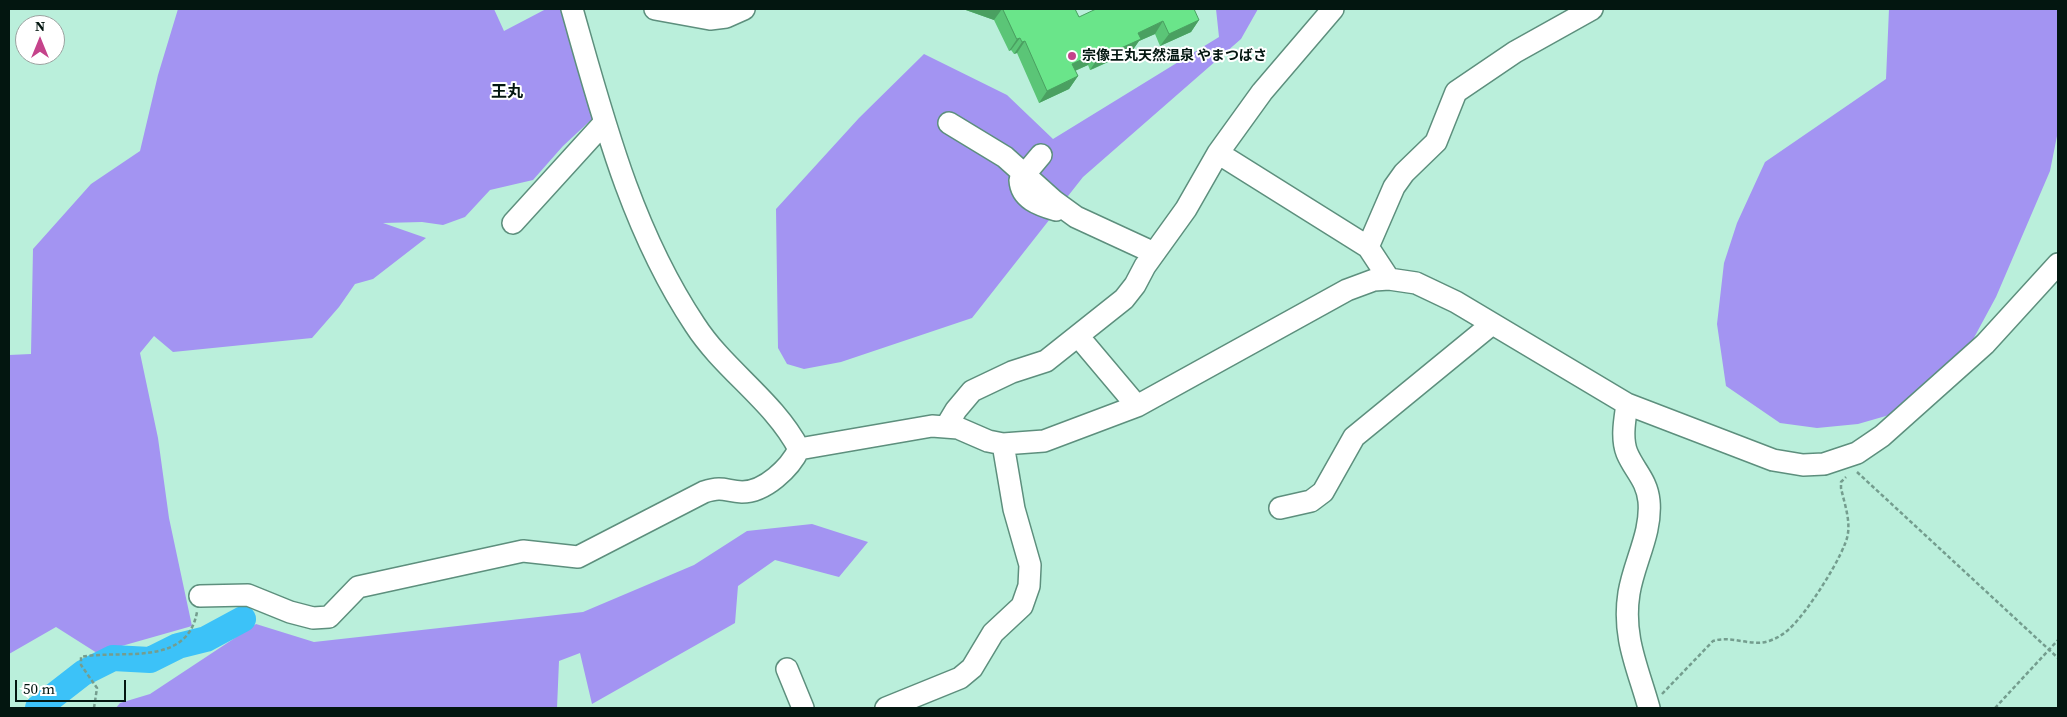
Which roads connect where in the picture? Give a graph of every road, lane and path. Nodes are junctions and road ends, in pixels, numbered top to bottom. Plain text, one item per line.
1 (572, 9) edge
2 (655, 9) edge
3 (744, 9) edge
4 (1333, 9) edge
5 (1592, 9) edge
6 (604, 124) junction
7 (949, 124) dead end
8 (1218, 153) junction
9 (1041, 155) dead end
10 (1024, 175) junction
11 (513, 224) dead end
12 (1368, 247) junction
13 (1154, 253) junction
14 (2058, 264) edge
15 (1389, 279) junction
16 (1492, 324) junction
17 (1078, 336) junction
18 (1627, 404) junction
19 (1137, 406) junction
20 (947, 425) junction
21 (1003, 444) junction
22 (799, 449) junction
23 (1849, 464) junction
24 (1280, 508) dead end
25 (200, 596) joint
26 (2058, 640) edge
27 (2050, 650) junction
28 (2058, 658) edge
29 (787, 669) dead end
30 (1653, 705) edge
31 (94, 708) edge
32 (803, 708) edge
33 (886, 708) edge
34 (1995, 708) edge

1 - 6 street
2 - 3 street
4 - 8 street
5 - 12 street
6 - 11 street
6 - 22 street
7 - 10 street
8 - 12 street
8 - 13 street
9 - 10 street
10 - 13 street
12 - 15 street
13 - 17 street
14 - 23 street
15 - 16 street
15 - 19 street
16 - 18 street
16 - 24 street
17 - 19 street
17 - 20 street
18 - 23 street
18 - 30 street
19 - 21 street
20 - 21 street
20 - 22 street
21 - 33 street
22 - 25 street
23 - 27 path
23 - 30 path
25 - 31 path
26 - 27 path
27 - 28 path
27 - 34 path
29 - 32 street

